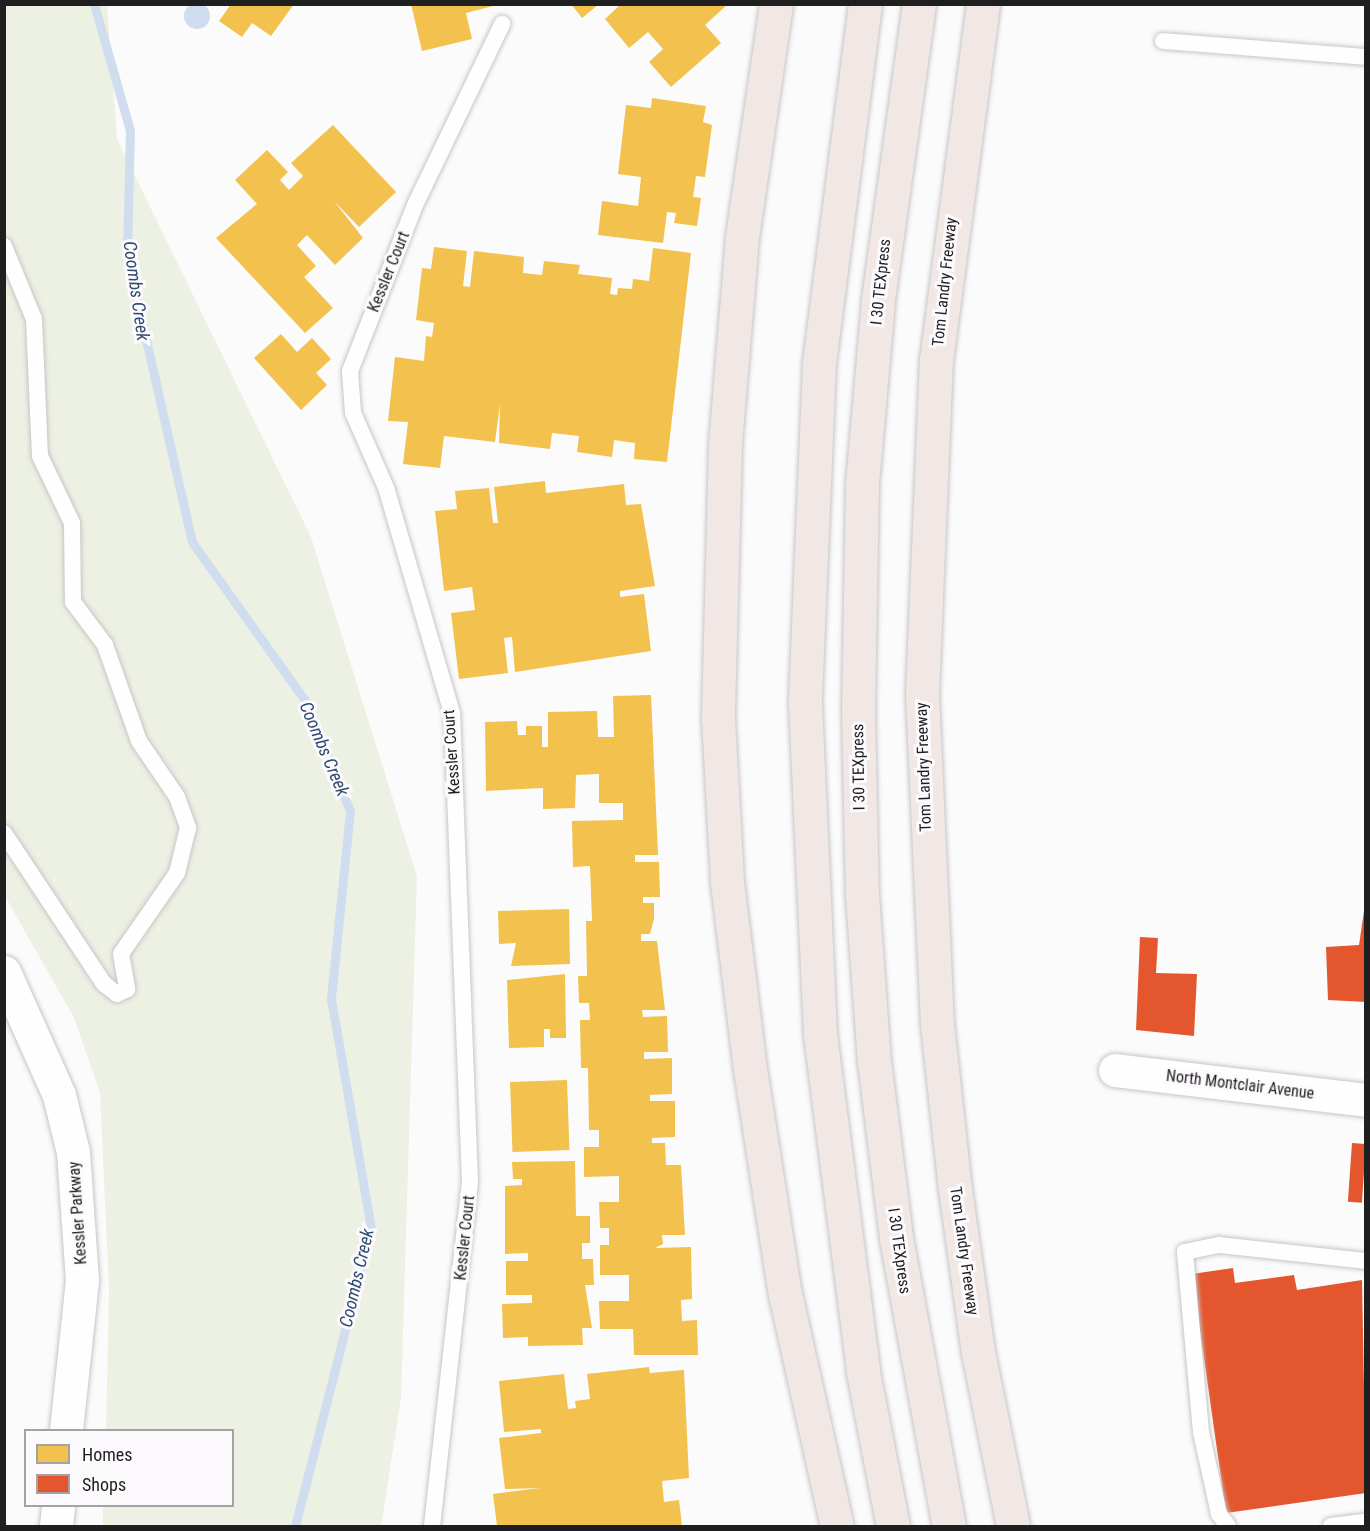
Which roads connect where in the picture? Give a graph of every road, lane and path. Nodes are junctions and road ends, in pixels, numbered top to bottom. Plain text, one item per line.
1 (776, 4) edge
2 (865, 4) edge
3 (919, 4) edge
4 (983, 4) edge
5 (502, 24) dead end
6 (1163, 41) dead end
7 (1365, 57) edge
8 (4, 246) edge
9 (4, 833) edge
10 (4, 972) edge
11 (1115, 1070) dead end
12 (1365, 1100) edge
13 (1365, 1261) edge
14 (66, 1429) edge
15 (58, 1507) edge
16 (1365, 1522) edge
17 (56, 1527) edge
18 (432, 1527) edge
19 (837, 1527) edge
20 (893, 1527) edge
21 (948, 1527) edge
22 (1013, 1527) edge
23 (1228, 1527) edge
24 (1331, 1527) edge

1 - 19 highway
2 - 20 highway
3 - 21 highway, I 30 TEXpress
4 - 22 highway, Tom Landry Freeway
5 - 18 lane, Kessler Court
6 - 7 lane
8 - 9 lane
10 - 14 street, Kessler Parkway
11 - 12 street, North Montclair Avenue
13 - 23 lane
15 - 17 street
16 - 24 lane

